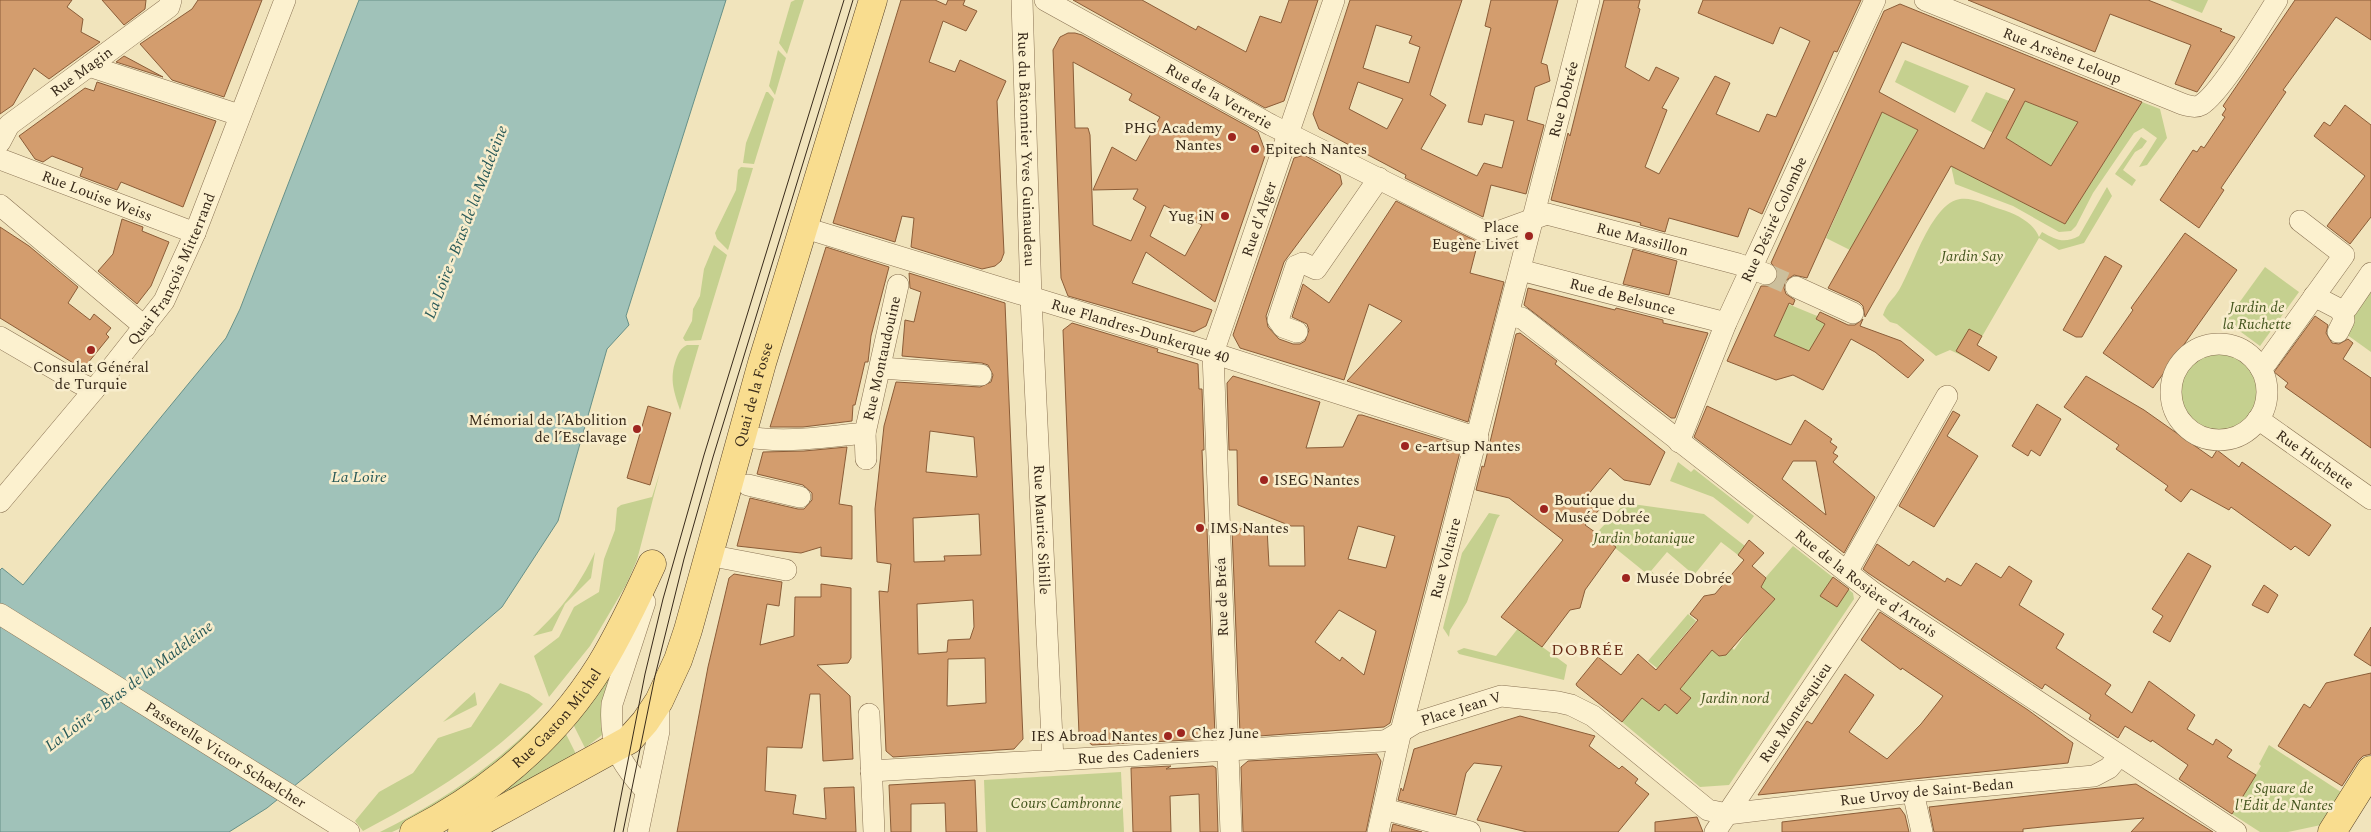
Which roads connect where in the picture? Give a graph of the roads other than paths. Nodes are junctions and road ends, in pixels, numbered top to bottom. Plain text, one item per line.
1 (284, 0) edge
2 (873, 0) edge
3 (1022, 0) edge
4 (1045, 0) edge
5 (1334, 0) edge
6 (1589, 0) edge
7 (1875, 0) edge
8 (1925, 0) edge
9 (2277, 0) edge
10 (170, 3) edge
11 (89, 66) junction
12 (239, 114) junction
13 (1289, 134) junction
14 (0, 142) edge
15 (0, 159) edge
16 (1379, 178) junction
17 (0, 205) edge
18 (1536, 207) junction
19 (2300, 221) dead end
20 (802, 227) junction
21 (194, 233) junction
22 (1758, 271) junction
23 (901, 272) junction
24 (2371, 273) edge
25 (1518, 278) junction
26 (1796, 287) tunnel mouth
27 (2314, 296) junction
28 (1031, 298) junction
29 (2341, 310) junction
30 (1853, 312) dead end
31 (1509, 316) junction
32 (1726, 323) junction
33 (145, 327) junction
34 (1298, 332) dead end
35 (2338, 332) dead end
36 (0, 337) edge
37 (1213, 353) junction
38 (2260, 367) junction
39 (880, 368) junction
40 (981, 375) dead end
41 (94, 390) junction
42 (1947, 396) dead end
43 (2258, 419) junction
44 (865, 433) junction
45 (742, 436) junction
46 (1478, 438) junction
47 (1679, 442) junction
48 (866, 459) dead end
49 (748, 485) dead end
50 (800, 497) dead end
51 (2371, 499) edge
52 (0, 502) edge
53 (708, 555) junction
54 (652, 564) joint
55 (786, 570) dead end
56 (1848, 572) junction
57 (1875, 594) junction
58 (0, 614) edge
59 (659, 702) junction
60 (869, 714) dead end
61 (1402, 731) junction
62 (616, 748) junction
63 (1228, 751) junction
64 (2119, 756) junction
65 (1053, 760) junction
66 (2371, 770) edge
67 (871, 771) junction
68 (646, 791) junction
69 (1913, 792) junction
70 (1384, 809) junction
71 (1727, 814) junction
72 (340, 827) edge
73 (414, 832) edge
74 (462, 832) edge
75 (638, 832) edge
76 (874, 832) edge
77 (1231, 832) edge
78 (1378, 832) edge
79 (1470, 832) edge
80 (1715, 832) edge
81 (1922, 832) edge
82 (2236, 832) edge
83 (2332, 832) edge

1 - 12 street, Quai François Mitterrand
2 - 20 main road, Quai de la Fosse
3 - 28 street, Rue du Bâtonnier Yves Guinaudeau
4 - 13 street, Rue de la Verrerie
5 - 13 street, Rue d'Alger
6 - 18 street, Rue Dobrée
7 - 22 street, Rue Désiré Colombe
8 - 9 street, Rue Arsène Leloup
10 - 11 street, Rue Magin
11 - 12 street
11 - 14 street, Rue Magin
12 - 21 street, Quai François Mitterrand
13 - 16 street, Rue de la Verrerie
13 - 37 street, Rue d'Alger
15 - 21 street, Rue Louise Weiss
16 - 18 street, Rue de la Verrerie
16 - 34 street
17 - 33 street
18 - 22 street, Rue Massillon
18 - 25 street
19 - 27 street
20 - 23 street, Rue Flandres-Dunkerque 40
20 - 45 main road, Quai de la Fosse
21 - 33 street, Quai François Mitterrand
22 - 32 street, Rue Désiré Colombe
23 - 28 street, Rue Flandres-Dunkerque 40
23 - 39 street, Rue Montaudouine
24 - 29 street
25 - 31 street, Rue Voltaire
25 - 32 street, Rue de Belsunce
26 - 30 street
27 - 29 street
27 - 38 street
28 - 37 street, Rue Flandres-Dunkerque 40
28 - 65 street, Rue Maurice Sibille
29 - 35 street
31 - 46 street, Rue Voltaire
31 - 47 street, Rue de la Rosière d'Artois
32 - 47 street, Rue Désiré Colombe
33 - 41 street, Quai François Mitterrand
36 - 41 street
37 - 46 street, Rue Flandres-Dunkerque 40
37 - 63 street, Rue de Bréa
38 - 43 street
38 - 43 street
39 - 40 street
39 - 44 street, Rue Montaudouine
41 - 52 street, Quai François Mitterrand
42 - 56 street
43 - 51 street, Rue Huchette
44 - 45 street, Rue Montaudouine
44 - 48 street, Rue Montaudouine
45 - 53 main road, Quai de la Fosse
46 - 61 street, Rue Voltaire
47 - 56 street, Rue de la Rosière d'Artois
49 - 50 street
53 - 55 street
53 - 59 main road, Quai de la Fosse
54 - 62 street
54 - 73 main road, Rue Gaston Michel
56 - 57 street, Rue de la Rosière d'Artois
57 - 64 street, Rue de la Rosière d'Artois
57 - 71 street, Rue Montesquieu
58 - 72 street, Passerelle Victor Schœlcher
59 - 62 main road
59 - 68 street, Quai de la Fosse
60 - 67 street
61 - 63 street, Rue des Cadeniers
61 - 70 street, Rue Voltaire
61 - 71 street, Place Jean V
62 - 68 street
62 - 74 main road
63 - 65 street, Rue des Cadeniers
63 - 77 street, Rue de Bréa
64 - 69 street, Rue Urvoy de Saint-Bedan
64 - 82 street, Rue de la Rosière d'Artois
65 - 67 street, Rue des Cadeniers
66 - 83 main road
67 - 76 street
68 - 75 street, Quai de la Fosse
69 - 71 street, Rue Urvoy de Saint-Bedan
69 - 81 street
70 - 78 street, Rue Voltaire
70 - 79 street
71 - 80 street, Rue Montesquieu

